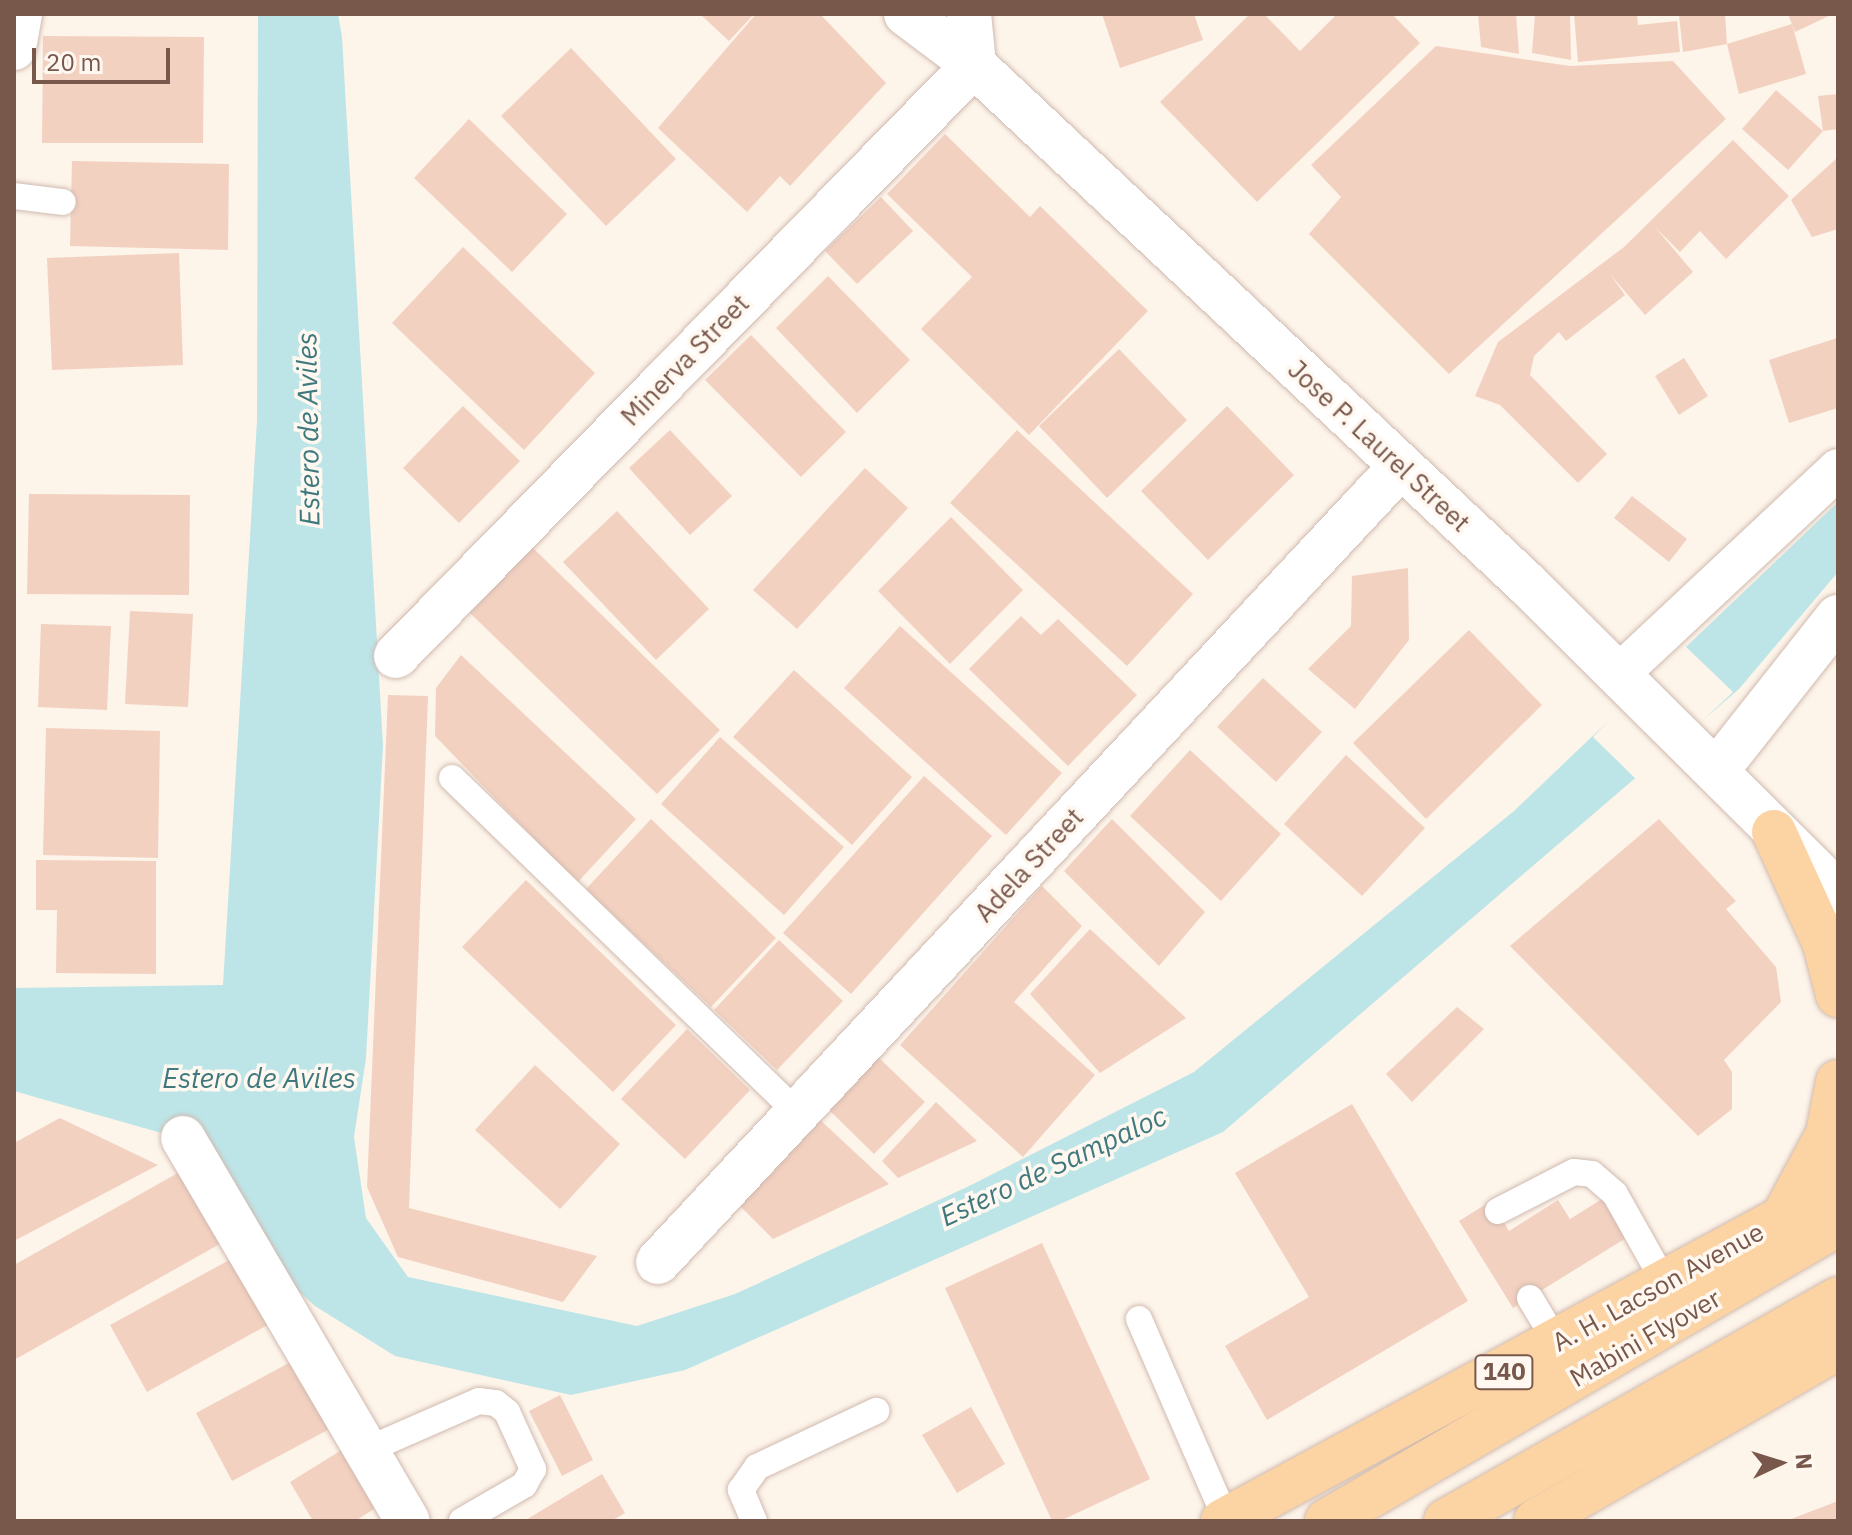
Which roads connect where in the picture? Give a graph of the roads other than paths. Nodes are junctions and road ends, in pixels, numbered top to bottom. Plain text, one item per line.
1 (20, 14) edge
2 (906, 14) edge
3 (969, 14) edge
4 (14, 48) edge
5 (974, 65) junction
6 (14, 196) edge
7 (63, 202) dead end
8 (1400, 467) junction
9 (1838, 469) edge
10 (1838, 617) edge
11 (396, 656) dead end
12 (1625, 684) junction
13 (1701, 756) junction
14 (452, 778) dead end
15 (1774, 832) junction
16 (1838, 893) edge
17 (1838, 995) edge
18 (1838, 1082) edge
19 (798, 1113) junction
20 (183, 1138) dead end
21 (1838, 1188) edge
22 (1498, 1211) dead end
23 (1783, 1218) junction
24 (1838, 1224) edge
25 (658, 1262) dead end
26 (1665, 1283) junction
27 (1530, 1298) dead end
28 (1838, 1299) edge
29 (1139, 1319) dead end
30 (1557, 1343) junction
31 (1838, 1347) edge
32 (876, 1411) dead end
33 (369, 1449) junction
34 (1564, 1514) edge
35 (1224, 1520) edge
36 (408, 1521) edge
37 (462, 1521) edge
38 (754, 1521) edge
39 (1327, 1521) edge
40 (1446, 1521) edge

1 - 4 street
2 - 5 street, Jose P. Laurel Street
3 - 5 street
5 - 8 street, Jose P. Laurel Street
5 - 11 street, Minerva Street
6 - 7 lane
8 - 12 street, Jose P. Laurel Street
8 - 19 street, Adela Street
9 - 12 street
10 - 13 street
12 - 13 street, Jose P. Laurel Street
13 - 15 street, Jose P. Laurel Street
14 - 19 lane
15 - 16 street, Jose P. Laurel Street
15 - 17 main road
18 - 23 main road
19 - 25 street, Adela Street
20 - 33 street
21 - 23 main road, A. H. Lacson Avenue / 140
22 - 26 lane
23 - 26 main road, A. H. Lacson Avenue / 140
24 - 39 main road, Mabini Flyover / 140
26 - 30 main road, A. H. Lacson Avenue / 140
27 - 30 lane
28 - 40 main road
29 - 35 lane
30 - 35 main road, A. H. Lacson Avenue / 140
31 - 34 main road
32 - 38 lane
33 - 36 street
33 - 37 lane

